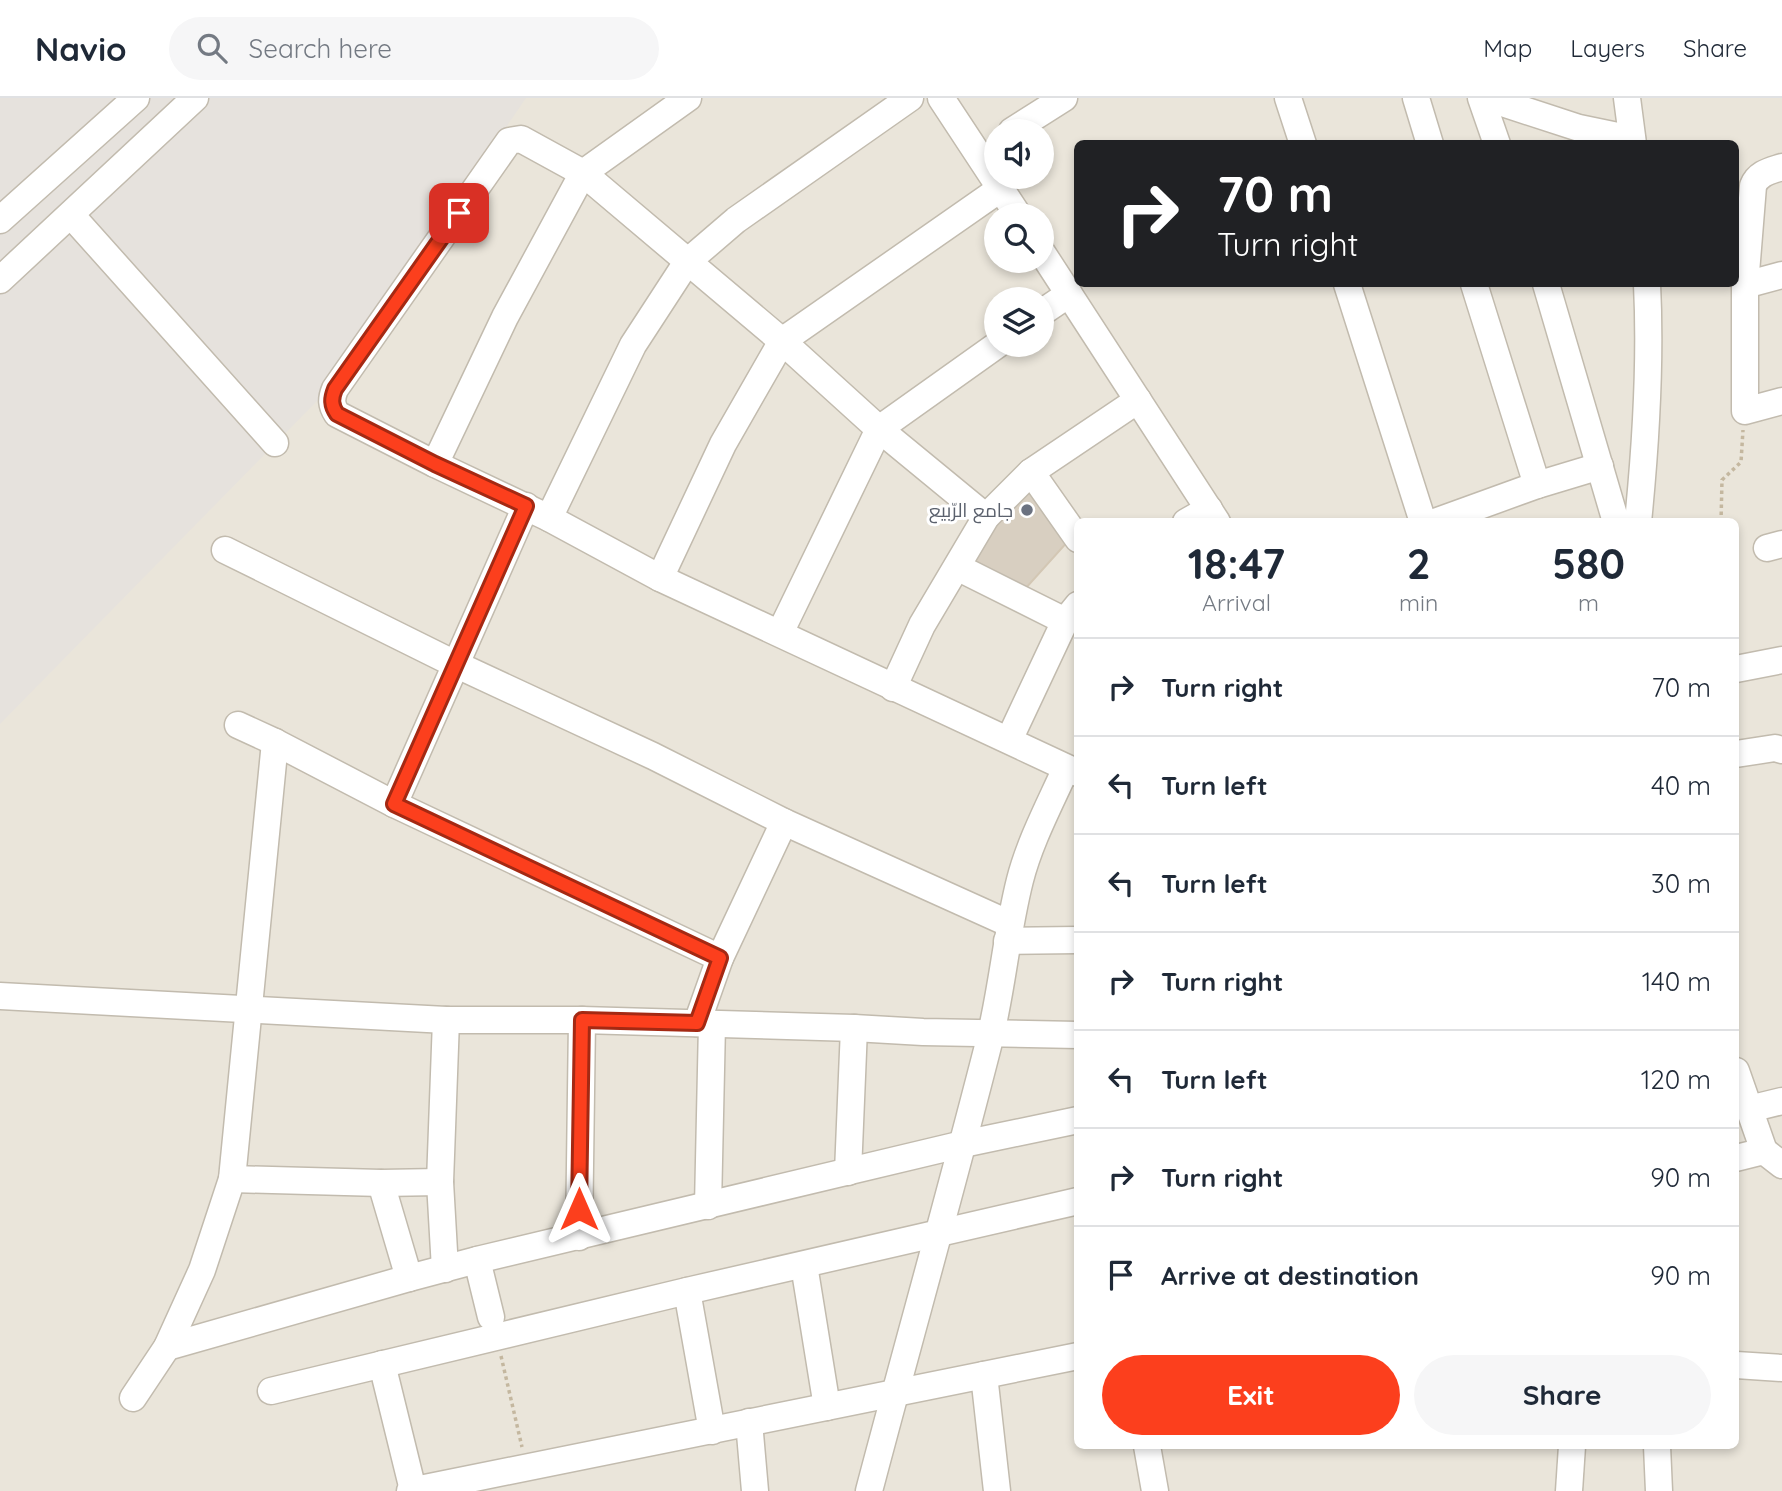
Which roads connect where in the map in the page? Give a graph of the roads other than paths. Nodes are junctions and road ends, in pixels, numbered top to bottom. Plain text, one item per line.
1 (136, 98) edge
2 (195, 98) edge
3 (688, 98) edge
4 (910, 98) edge
5 (941, 98) edge
6 (1064, 98) edge
7 (1288, 98) edge
8 (1416, 98) edge
9 (1481, 98) edge
10 (1488, 98) edge
11 (1633, 100) edge
12 (1031, 119) edge
13 (1302, 140) edge
14 (1429, 140) edge
15 (1496, 140) edge
16 (1629, 140) edge
17 (1633, 140) edge
18 (984, 145) edge
19 (1782, 167) edge
20 (583, 173) junction
21 (1000, 189) joint
22 (1010, 203) edge
23 (71, 215) junction
24 (0, 220) edge
25 (687, 262) junction
26 (1054, 271) edge
27 (1782, 275) edge
28 (0, 280) edge
29 (1745, 285) junction
30 (1348, 287) edge
31 (1475, 287) edge
32 (1547, 287) edge
33 (1647, 287) edge
34 (1069, 294) junction
35 (1054, 304) edge
36 (782, 341) junction
37 (984, 354) edge
38 (1138, 400) junction
39 (1782, 401) edge
40 (879, 429) junction
41 (275, 443) dead end
42 (435, 464) junction
43 (1600, 466) junction
44 (1031, 472) junction
45 (1537, 485) junction
46 (538, 512) junction
47 (1213, 515) edge
48 (986, 517) junction
49 (1422, 518) edge
50 (1446, 518) edge
51 (1615, 518) edge
52 (1638, 518) edge
53 (1074, 532) edge
54 (225, 550) dead end
55 (957, 567) junction
56 (660, 578) junction
57 (1071, 613) edge
58 (780, 633) junction
59 (1782, 660) edge
60 (455, 664) junction
61 (1739, 668) edge
62 (893, 688) junction
63 (238, 725) dead end
64 (1009, 740) junction
65 (275, 742) junction
66 (1782, 750) edge
67 (1739, 754) edge
68 (1072, 770) edge
69 (394, 804) junction
70 (784, 822) junction
71 (1009, 933) junction
72 (1074, 940) edge
73 (720, 958) junction
74 (0, 996) edge
75 (248, 1008) junction
76 (446, 1020) junction
77 (582, 1020) junction
78 (705, 1024) junction
79 (854, 1028) junction
80 (992, 1033) junction
81 (1074, 1035) edge
82 (1739, 1080) edge
83 (1782, 1101) edge
84 (1748, 1108) junction
85 (1074, 1121) edge
86 (963, 1144) junction
87 (1739, 1157) edge
88 (1773, 1158) edge
89 (848, 1172) junction
90 (232, 1178) junction
91 (440, 1182) junction
92 (382, 1183) junction
93 (1074, 1202) edge
94 (708, 1206) junction
95 (941, 1232) junction
96 (579, 1237) junction
97 (477, 1260) junction
98 (804, 1265) junction
99 (445, 1269) junction
100 (408, 1278) junction
101 (687, 1291) junction
102 (494, 1327) junction
103 (167, 1347) junction
104 (1074, 1357) edge
105 (382, 1364) junction
106 (1739, 1365) edge
107 (1782, 1368) edge
108 (984, 1375) junction
109 (271, 1391) dead end
110 (895, 1393) junction
111 (133, 1398) dead end
112 (827, 1407) junction
113 (749, 1422) junction
114 (712, 1430) junction
115 (1148, 1449) edge
116 (1572, 1449) edge
117 (1657, 1449) edge
118 (517, 1477) edge
119 (412, 1491) edge
120 (755, 1491) edge
121 (869, 1491) edge
122 (997, 1491) edge
123 (1155, 1491) edge
124 (1569, 1491) edge
125 (1659, 1491) edge

1 - 24 street
2 - 23 street
3 - 20 street
4 - 25 street
5 - 18 street
6 - 12 street
7 - 13 street
8 - 14 street
9 - 15 street
10 - 16 street
11 - 17 street
19 - 29 street
20 - 25 street
20 - 42 street
20 - 42 street
21 - 22 street
21 - 36 street
23 - 28 street
23 - 41 street
25 - 36 street
25 - 46 street
26 - 34 street
27 - 29 street
29 - 39 street
30 - 49 street
31 - 45 street
32 - 43 street
33 - 52 street
34 - 35 street
34 - 38 street
36 - 40 street
36 - 56 street
37 - 40 street
38 - 44 street
38 - 47 street
40 - 48 street
40 - 58 street
42 - 46 street
43 - 45 street
43 - 51 street
44 - 48 street
44 - 53 street
45 - 50 street
46 - 56 street
46 - 60 street
48 - 55 street
54 - 60 street
55 - 57 street
55 - 62 street
56 - 58 street
57 - 64 street
58 - 62 street
59 - 61 street
60 - 69 street
60 - 70 street
62 - 64 street
63 - 65 street
64 - 68 street
65 - 69 street
65 - 75 street
66 - 67 street
68 - 71 street
69 - 73 street
70 - 71 street
70 - 73 street
71 - 72 street
71 - 80 street
73 - 78 street
74 - 75 street
75 - 76 street
75 - 90 street
76 - 77 street
76 - 91 street
77 - 78 street
77 - 96 street
78 - 79 street
78 - 94 street
79 - 80 street
79 - 89 street
80 - 81 street
80 - 86 street
82 - 84 street
83 - 84 street
84 - 88 street
85 - 86 street
86 - 89 street
86 - 95 street
87 - 88 street
89 - 94 street
90 - 92 street
90 - 103 street
91 - 92 street
91 - 99 street
92 - 100 street
93 - 95 street
94 - 96 street
95 - 98 street
95 - 110 street
96 - 97 street
97 - 99 street
97 - 102 street
98 - 101 street
98 - 112 street
99 - 100 street
100 - 103 street
101 - 102 street
101 - 114 street
102 - 105 street
103 - 111 street
104 - 108 street
105 - 109 street
105 - 119 street
106 - 107 street
108 - 110 street
108 - 122 street
110 - 112 street
110 - 121 street
112 - 113 street
113 - 114 street
113 - 120 street
114 - 118 street
115 - 123 street
116 - 124 street
117 - 125 street
118 - 119 street

